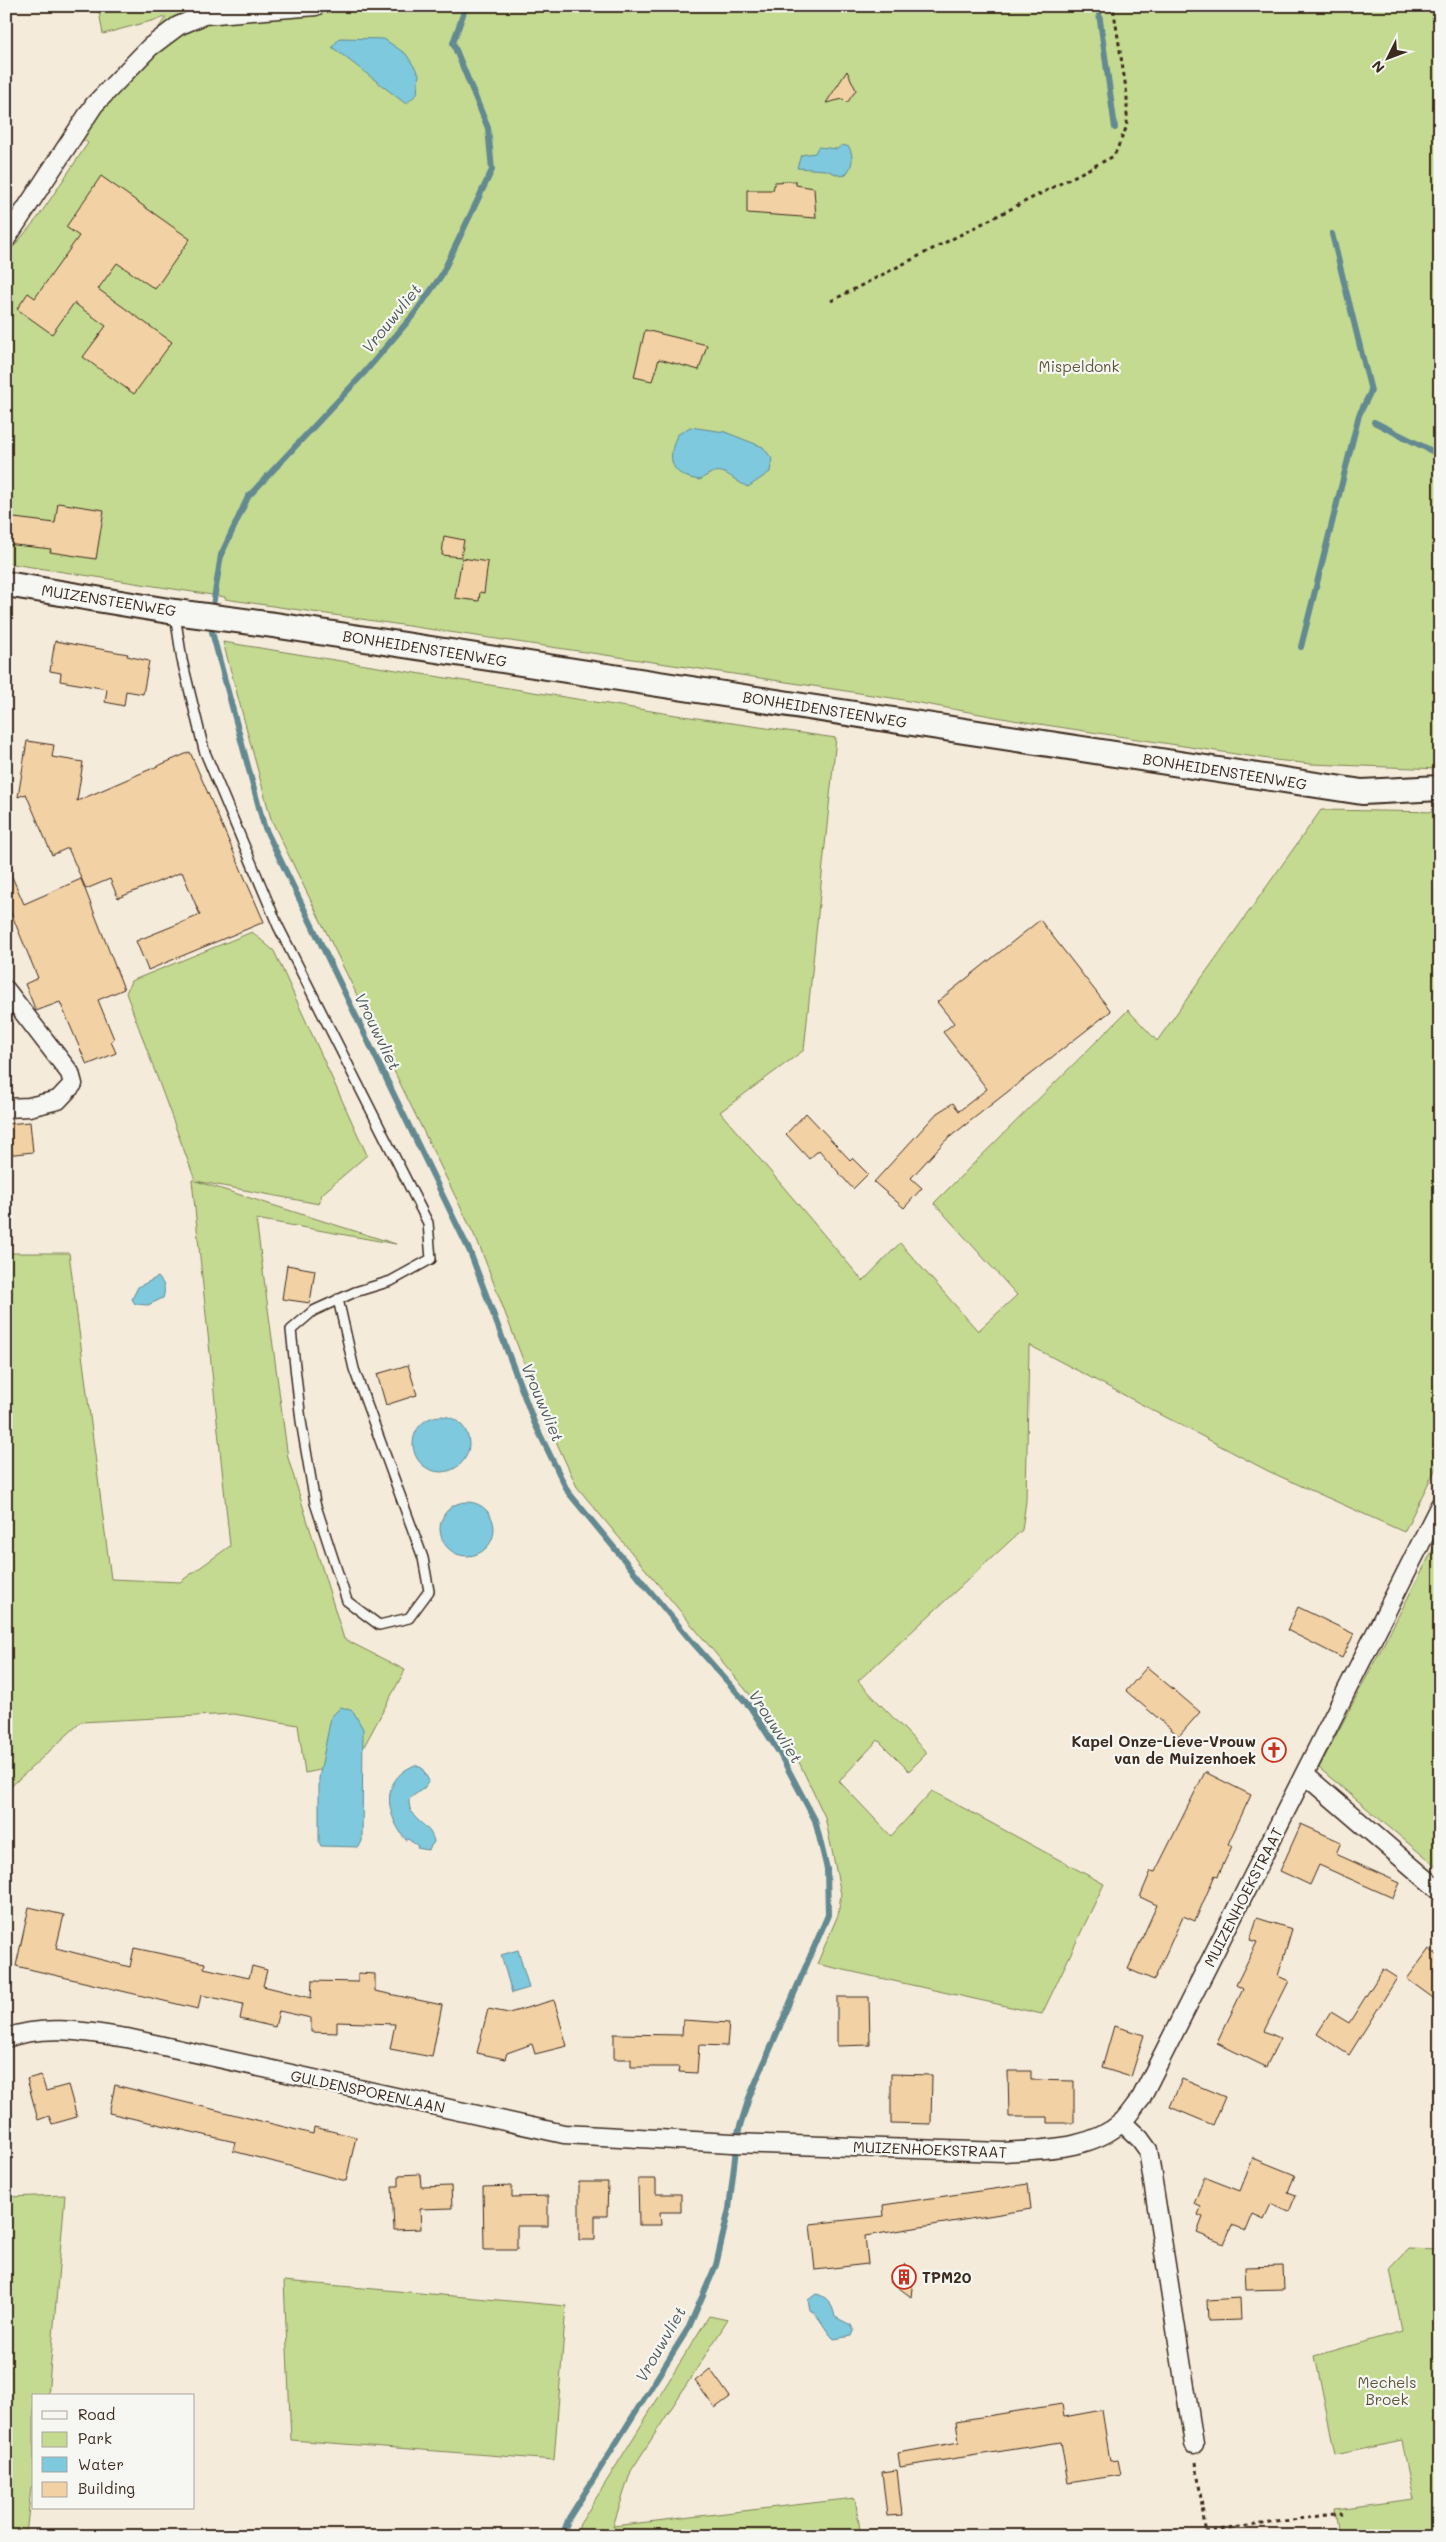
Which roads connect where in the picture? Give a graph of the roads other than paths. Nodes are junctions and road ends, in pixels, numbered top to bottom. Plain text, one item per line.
1 (316, 6) edge
2 (6, 239) edge
3 (6, 584) edge
4 (203, 615) junction
5 (1440, 788) edge
6 (6, 990) edge
7 (6, 1108) edge
8 (338, 1299) junction
9 (1440, 1504) edge
10 (1305, 1775) junction
11 (1440, 1891) edge
12 (6, 2038) edge
13 (1122, 2122) junction
14 (737, 2143) joint
15 (1194, 2444) road end

1 - 2 street
3 - 4 street, MUIZENSTEENWEG
4 - 5 street, BONHEIDENSTEENWEG
4 - 8 lane
6 - 7 street
8 - 8 lane
9 - 10 street, MUIZENHOEKSTRAAT
10 - 11 street
10 - 13 street, MUIZENHOEKSTRAAT
12 - 14 street, GULDENSPORENLAAN
13 - 14 street, MUIZENHOEKSTRAAT
13 - 15 street

